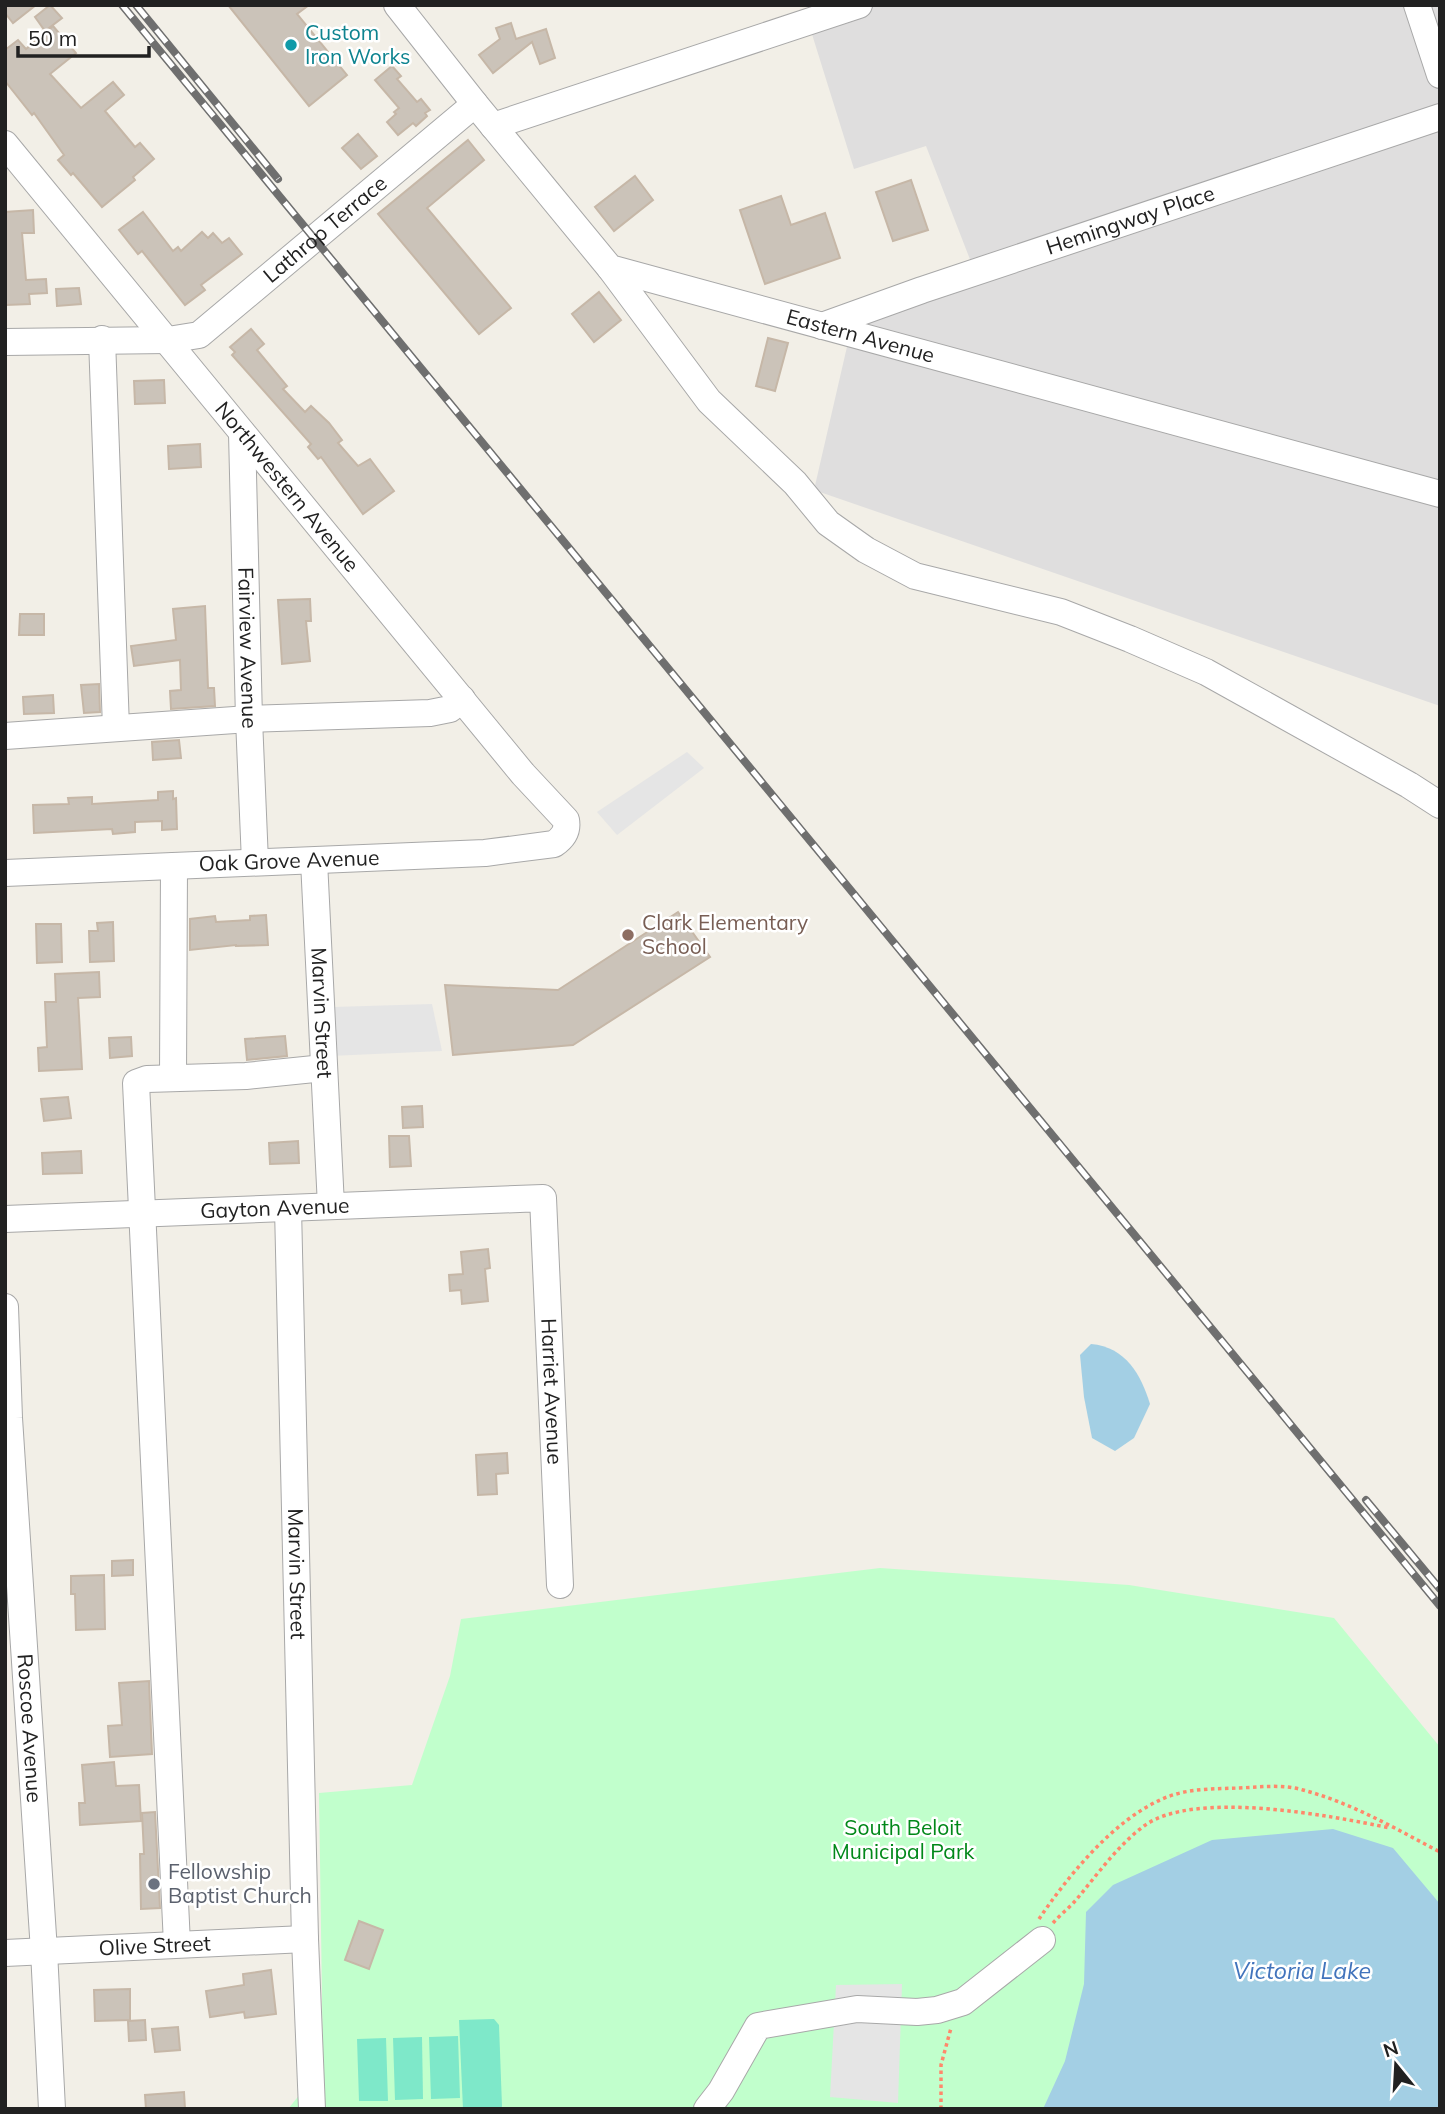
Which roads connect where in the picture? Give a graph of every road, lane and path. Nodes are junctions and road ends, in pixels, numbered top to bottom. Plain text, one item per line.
1 (859, 5) edge
2 (1417, 5) edge
3 (406, 7) edge
4 (788, 17) edge
5 (1440, 75) edge
6 (475, 104) junction
7 (1440, 117) edge
8 (493, 126) junction
9 (5, 144) edge
10 (610, 268) junction
11 (822, 326) junction
12 (102, 339) junction
13 (168, 340) junction
14 (5, 342) edge
15 (242, 433) junction
16 (1440, 494) edge
17 (462, 699) junction
18 (248, 719) junction
19 (116, 728) junction
20 (5, 736) edge
21 (1440, 805) edge
22 (566, 831) joint
23 (314, 861) junction
24 (255, 862) junction
25 (174, 866) junction
26 (5, 873) edge
27 (324, 1068) junction
28 (173, 1078) junction
29 (543, 1198) joint
30 (331, 1206) junction
31 (288, 1208) junction
32 (143, 1213) junction
33 (5, 1219) edge
34 (5, 1307) edge
35 (560, 1585) dead end
36 (1396, 1829) junction
37 (1440, 1852) edge
38 (1040, 1932) junction
39 (305, 1939) junction
40 (177, 1944) junction
41 (44, 1951) junction
42 (5, 1953) edge
43 (963, 2002) junction
44 (52, 2109) edge
45 (312, 2109) edge
46 (707, 2109) edge
47 (940, 2109) edge

1 - 4 street
2 - 5 street
3 - 6 street
4 - 8 street
6 - 8 street
6 - 13 street, Lathrop Terrace
7 - 11 street, Hemingway Place
8 - 10 street
9 - 13 street, Northwestern Avenue
10 - 11 street, Eastern Avenue
10 - 21 street
11 - 16 street, Eastern Avenue
12 - 13 street, Lathrop Terrace
12 - 14 street, Lathrop Terrace
12 - 19 street
13 - 15 street, Northwestern Avenue
15 - 17 street, Northwestern Avenue
15 - 18 street, Fairview Avenue
17 - 18 street
17 - 22 street, Northwestern Avenue
18 - 19 street
18 - 24 street, Fairview Avenue
19 - 20 street
22 - 23 street, Oak Grove Avenue
23 - 24 street, Oak Grove Avenue
23 - 27 street, Marvin Street
24 - 25 street, Oak Grove Avenue
25 - 26 street, Oak Grove Avenue
25 - 28 street
27 - 28 street
27 - 30 street, Marvin Street
28 - 32 street
29 - 30 street, Gayton Avenue
29 - 35 street, Harriet Avenue
30 - 31 street, Gayton Avenue
31 - 32 street, Gayton Avenue
31 - 39 street, Marvin Street
32 - 33 street, Gayton Avenue
32 - 40 street
34 - 41 street, Roscoe Avenue
36 - 37 path
36 - 38 path
36 - 38 path
38 - 43 street
39 - 40 street, Olive Street
39 - 45 street, Marvin Street
40 - 41 street, Olive Street
41 - 42 street, Olive Street
41 - 44 street, Roscoe Avenue
43 - 46 street
43 - 47 path

